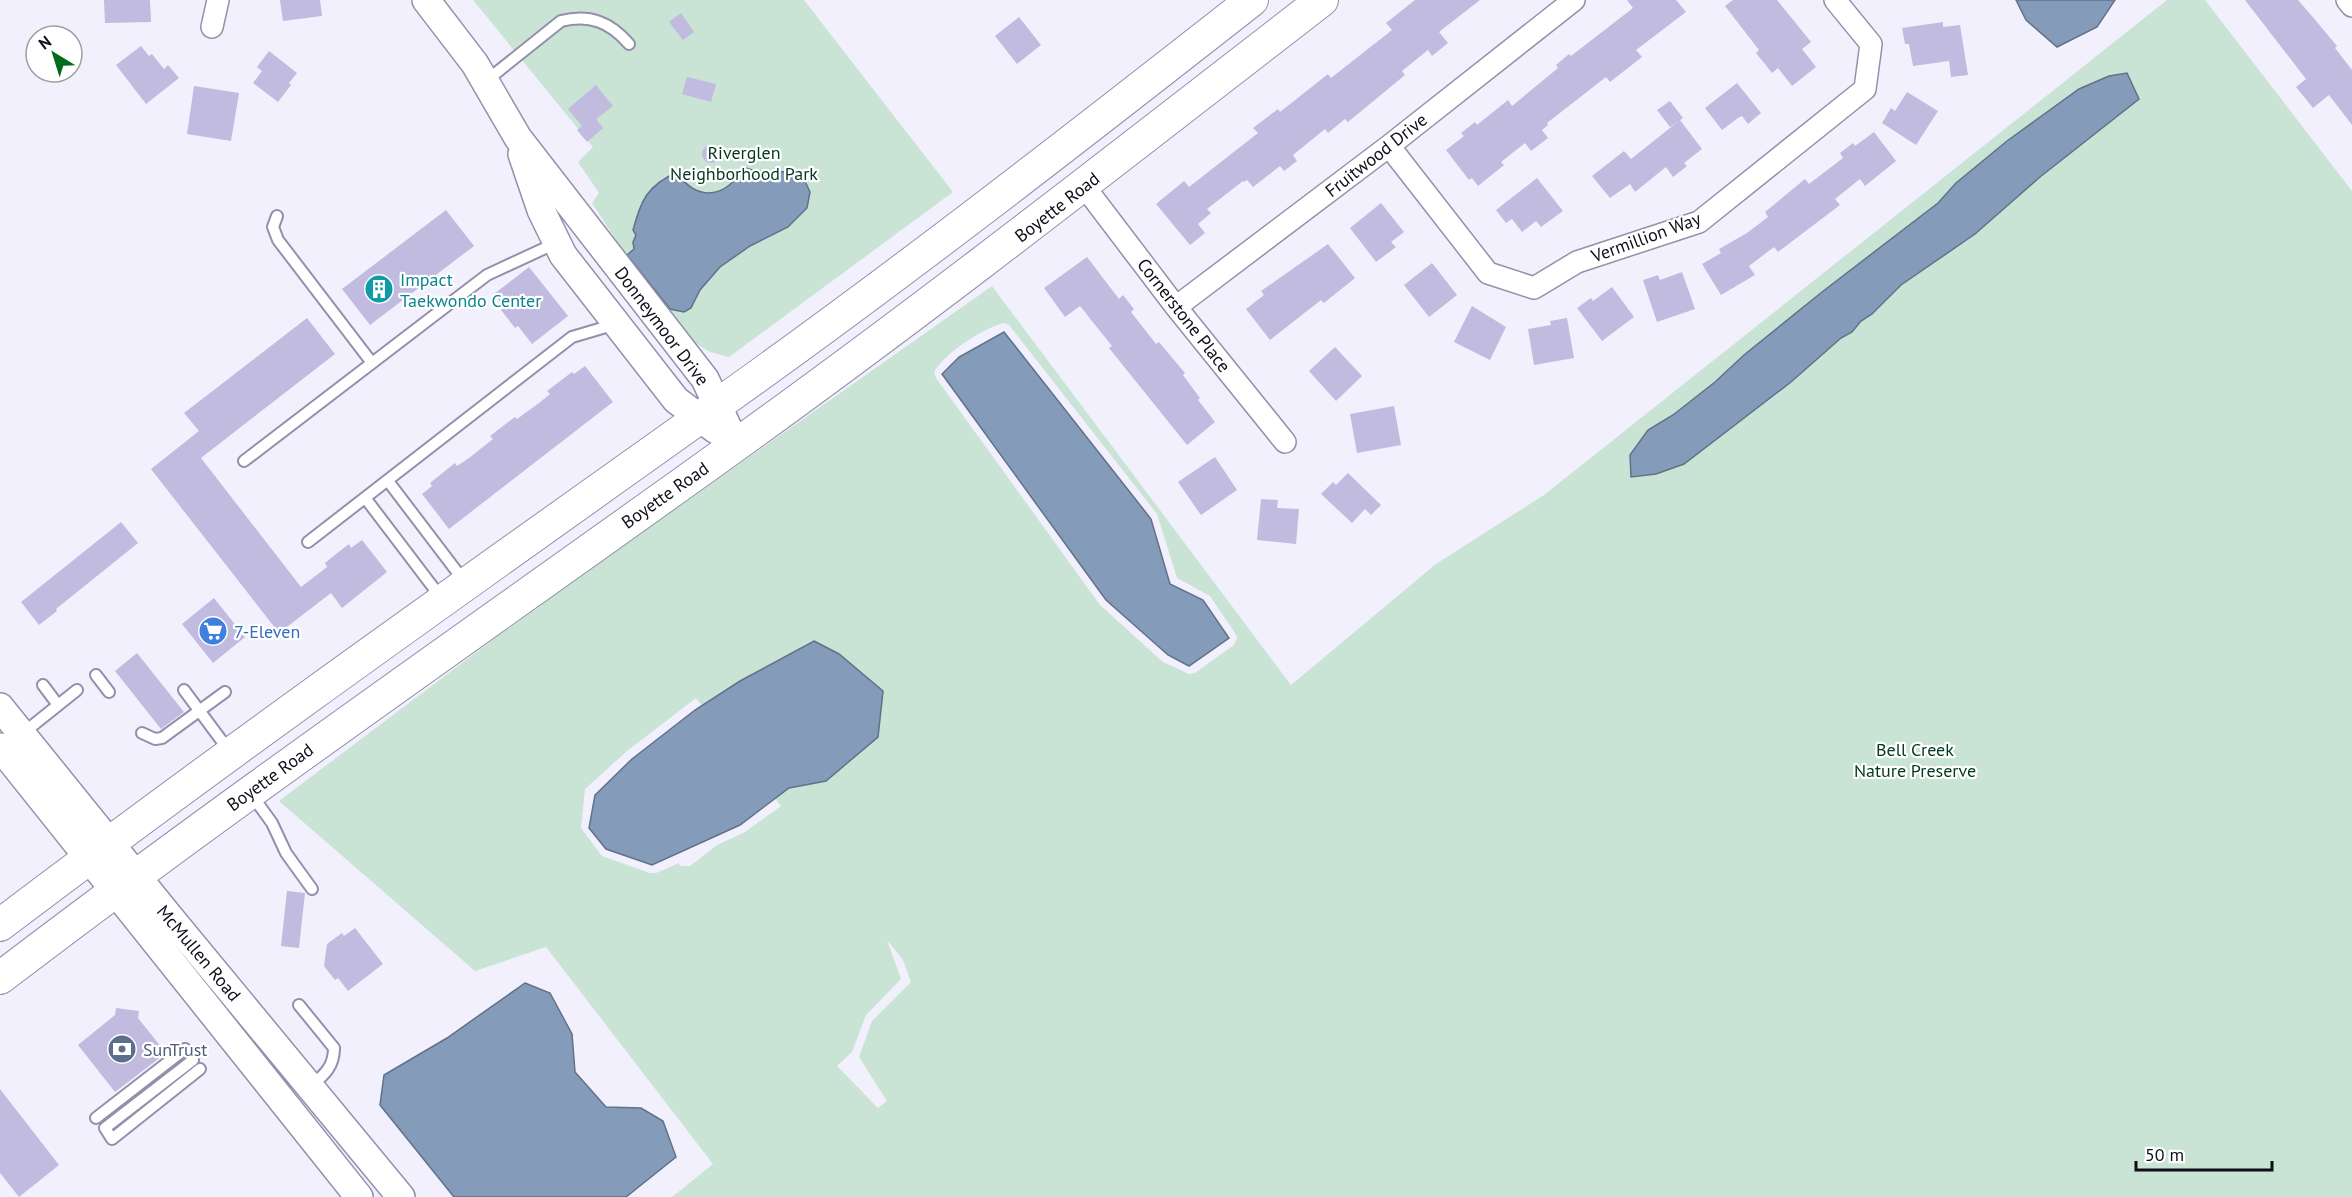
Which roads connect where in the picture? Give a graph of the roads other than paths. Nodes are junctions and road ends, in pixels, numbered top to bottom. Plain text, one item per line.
1 (218, 0) edge
2 (426, 0) edge
3 (1252, 0) edge
4 (1322, 0) edge
5 (1574, 0) edge
6 (1835, 0) edge
7 (2347, 0) edge
8 (2352, 6) edge
9 (212, 27) dead end
10 (629, 44) dead end
11 (486, 82) junction
12 (518, 138) junction
13 (1389, 146) junction
14 (1084, 186) junction
15 (277, 216) dead end
16 (556, 243) junction
17 (1176, 307) junction
18 (616, 324) junction
19 (372, 363) junction
20 (708, 411) junction
21 (1285, 442) dead end
22 (736, 445) junction
23 (244, 461) dead end
24 (388, 481) junction
25 (366, 499) junction
26 (308, 542) dead end
27 (454, 592) junction
28 (96, 675) dead end
29 (43, 685) dead end
30 (77, 690) dead end
31 (184, 690) dead end
32 (109, 692) dead end
33 (225, 692) dead end
34 (58, 705) junction
35 (0, 706) edge
36 (200, 710) junction
37 (142, 733) dead end
38 (11, 740) edge
39 (231, 752) junction
40 (250, 791) junction
41 (99, 850) junction
42 (125, 884) junction
43 (312, 889) dead end
44 (0, 925) edge
45 (0, 978) edge
46 (298, 1005) dead end
47 (184, 1049) dead end
48 (193, 1060) dead end
49 (200, 1069) dead end
50 (310, 1087) junction
51 (96, 1118) dead end
52 (359, 1197) edge
53 (401, 1197) edge

1 - 9 street
2 - 11 street, Donneymoor Drive
3 - 20 main road
4 - 14 main road, Boyette Road
5 - 13 street, Fruitwood Drive
6 - 13 street, Vermillion Way
7 - 8 street
10 - 11 lane
11 - 12 street, Donneymoor Drive
12 - 16 street, Donneymoor Drive
12 - 20 street, Donneymoor Drive
13 - 17 street, Fruitwood Drive
14 - 17 street, Cornerstone Place
14 - 22 main road, Boyette Road
15 - 19 lane
16 - 18 street, Donneymoor Drive
16 - 19 lane
17 - 21 street, Cornerstone Place
18 - 20 street, Donneymoor Drive
18 - 24 lane
19 - 23 lane
20 - 22 street, Donneymoor Drive
20 - 27 main road
22 - 40 main road, Boyette Road
24 - 25 lane
24 - 27 lane
25 - 26 lane
25 - 27 lane
27 - 39 main road
28 - 32 lane
29 - 34 lane
30 - 34 lane
31 - 36 lane
33 - 36 lane
34 - 38 lane
35 - 38 street, McMullen Road
36 - 37 lane
36 - 39 lane
38 - 41 street, McMullen Road
39 - 41 main road
40 - 42 main road, Boyette Road
40 - 43 lane
41 - 42 street, McMullen Road
41 - 44 main road
42 - 45 main road, Boyette Road
42 - 50 street, McMullen Road
42 - 52 street, McMullen Road
46 - 50 lane
47 - 51 lane
48 - 49 lane
50 - 53 street, McMullen Road

